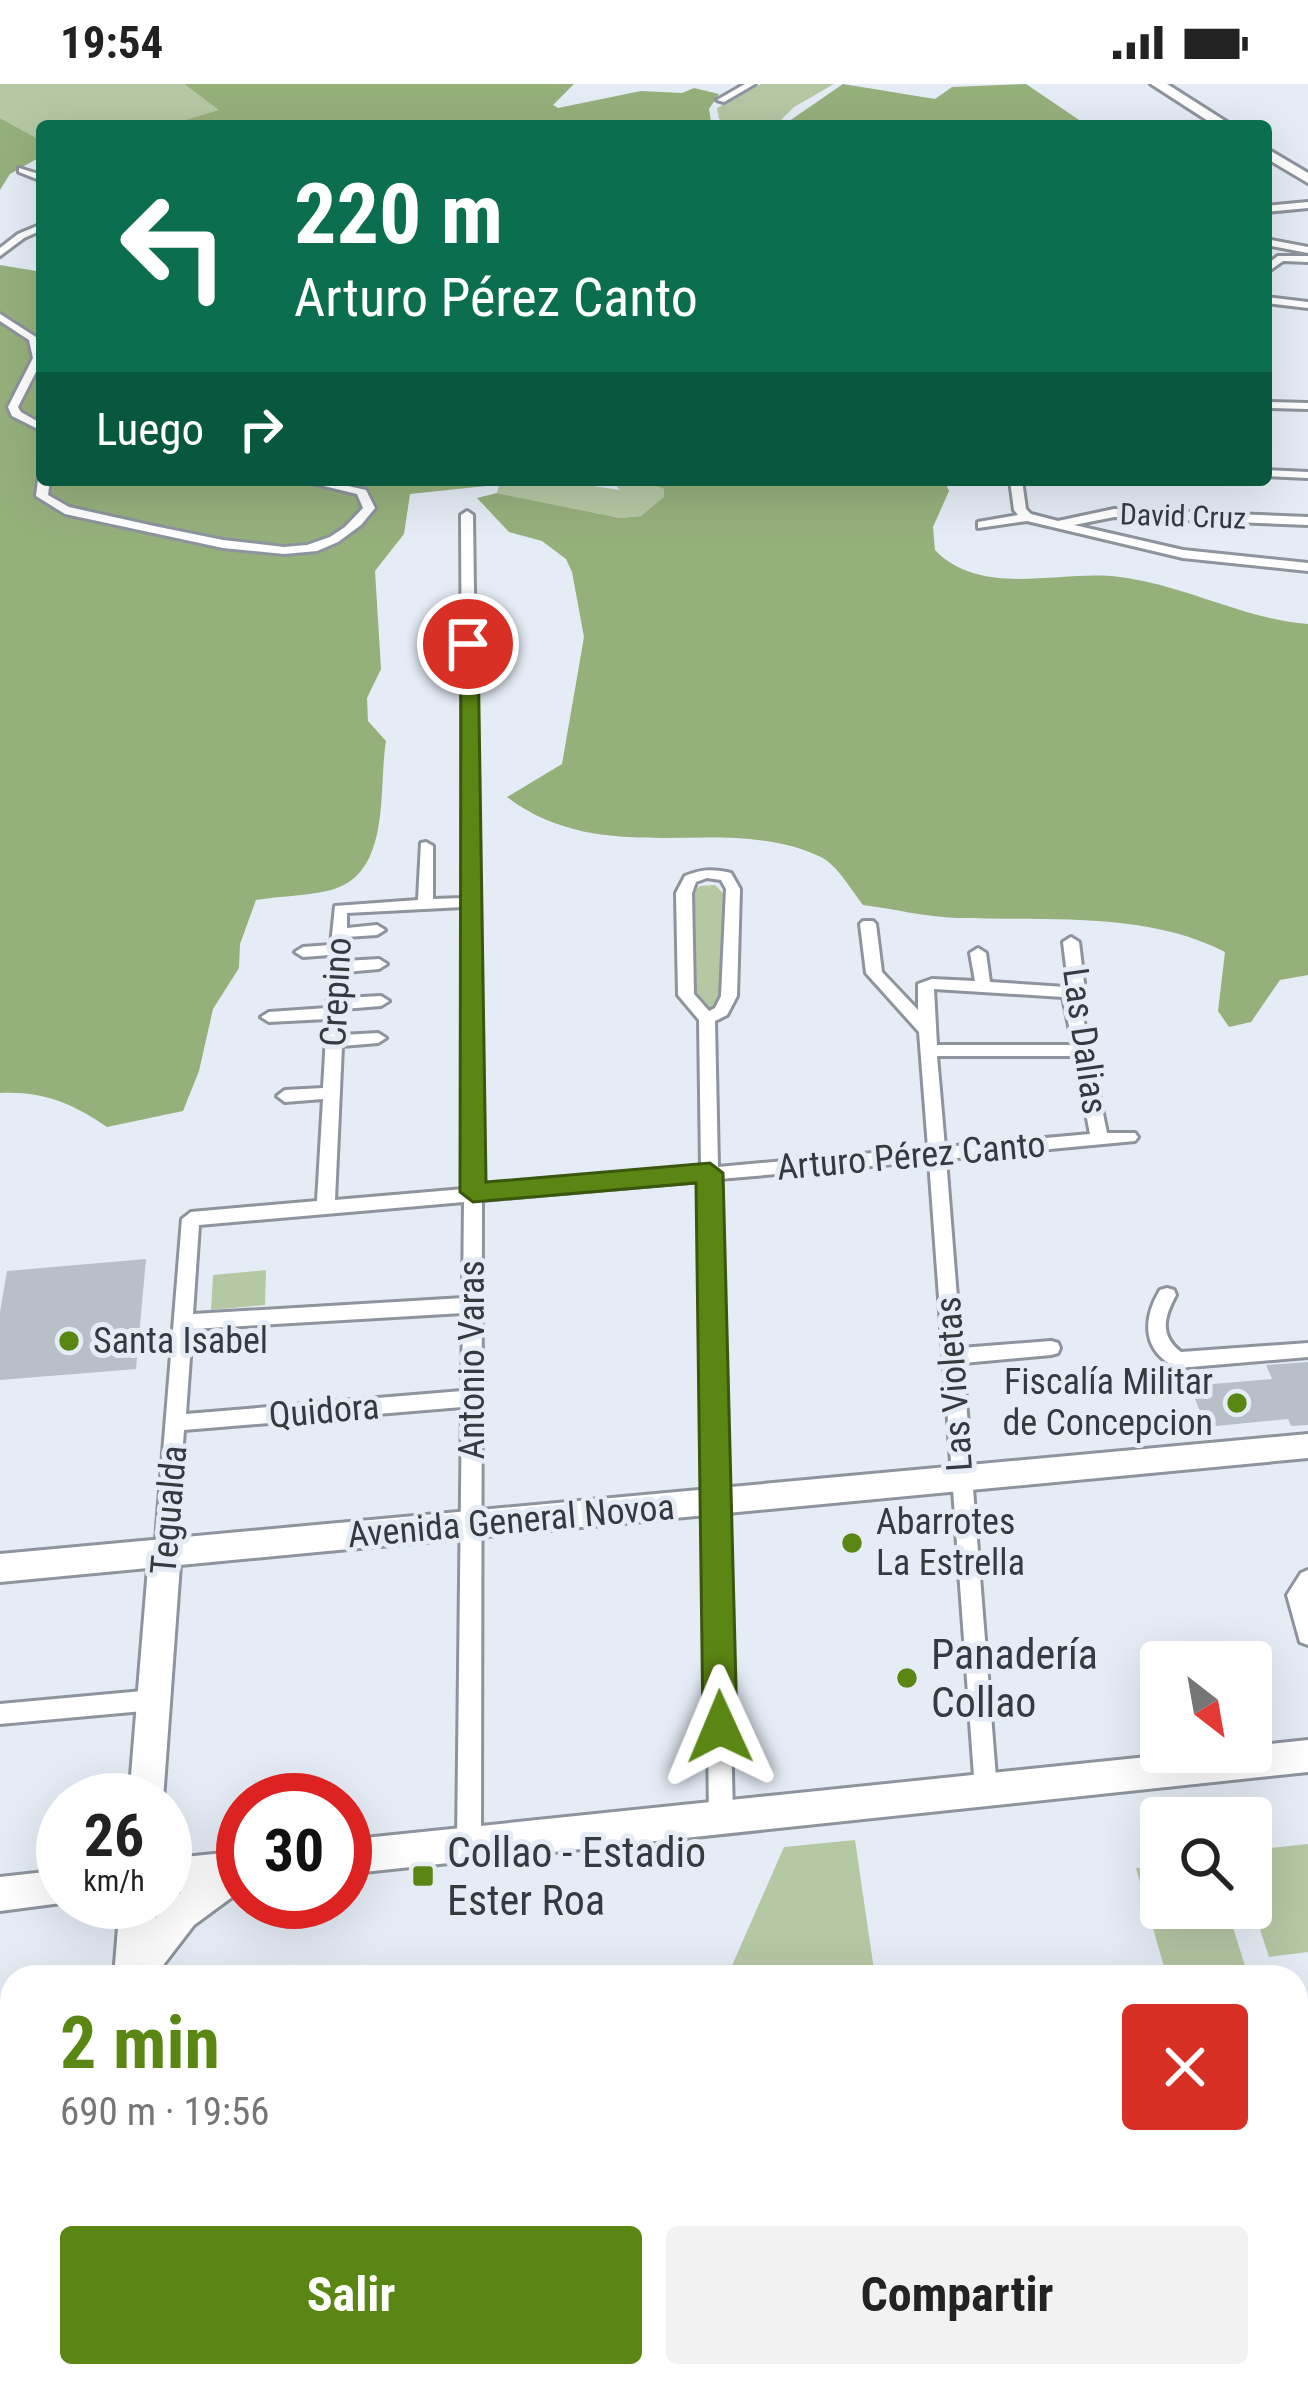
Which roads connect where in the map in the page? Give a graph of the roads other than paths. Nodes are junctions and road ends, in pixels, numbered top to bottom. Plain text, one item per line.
1 (751, 84) edge
2 (1158, 84) edge
3 (1183, 84) edge
4 (721, 100) dead end
5 (1208, 115) junction
6 (1216, 120) edge
7 (1272, 156) edge
8 (22, 170) dead end
9 (36, 176) edge
10 (1308, 178) edge
11 (1308, 206) edge
12 (1272, 209) edge
13 (36, 236) edge
14 (1272, 244) edge
15 (0, 253) edge
16 (1308, 255) edge
17 (1272, 265) edge
18 (1272, 301) edge
19 (1308, 305) edge
20 (0, 317) edge
21 (36, 349) edge
22 (36, 362) edge
23 (1272, 405) edge
24 (1308, 407) edge
25 (36, 425) edge
26 (1272, 472) edge
27 (1308, 475) edge
28 (44, 486) edge
29 (334, 486) edge
30 (1017, 486) edge
31 (467, 515) dead end
32 (1027, 517) junction
33 (1308, 520) edge
34 (1060, 524) junction
35 (982, 525) dead end
36 (1308, 567) edge
37 (426, 846) dead end
38 (704, 851) dead end
39 (706, 873) junction
40 (470, 902) junction
41 (425, 904) junction
42 (868, 924) dead end
43 (377, 930) dead end
44 (339, 941) junction
45 (1071, 942) dead end
46 (303, 952) dead end
47 (978, 953) dead end
48 (380, 964) dead end
49 (338, 968) junction
50 (983, 985) junction
51 (1070, 992) junction
52 (380, 1001) dead end
53 (337, 1009) junction
54 (269, 1018) dead end
55 (707, 1019) junction
56 (925, 1028) junction
57 (378, 1038) dead end
58 (336, 1041) junction
59 (927, 1050) junction
60 (1084, 1051) junction
61 (332, 1093) junction
62 (285, 1096) dead end
63 (1129, 1137) dead end
64 (1100, 1140) junction
65 (936, 1154) junction
66 (710, 1173) junction
67 (473, 1192) junction
68 (326, 1206) junction
69 (191, 1219) joint
70 (1167, 1295) dead end
71 (472, 1305) junction
72 (184, 1322) junction
73 (1051, 1348) dead end
74 (1308, 1350) edge
75 (952, 1356) junction
76 (472, 1398) junction
77 (176, 1423) junction
78 (1308, 1446) edge
79 (961, 1477) junction
80 (716, 1501) junction
81 (470, 1526) junction
82 (165, 1552) junction
83 (0, 1568) edge
84 (1308, 1580) edge
85 (1308, 1635) edge
86 (154, 1700) junction
87 (0, 1714) edge
88 (1308, 1756) edge
89 (148, 1773) edge
90 (986, 1790) junction
91 (722, 1818) junction
92 (469, 1844) junction
93 (372, 1854) edge
94 (216, 1887) edge
95 (36, 1890) edge
96 (0, 1894) edge
97 (136, 1929) edge
98 (133, 1965) edge
99 (141, 1965) edge

1 - 4 street
2 - 5 main road
3 - 5 main road
5 - 6 main road
7 - 10 main road
8 - 9 street
11 - 12 street
13 - 15 street
14 - 16 street
16 - 17 street
18 - 19 street
20 - 21 street
22 - 25 street
23 - 24 street
26 - 27 street
28 - 29 street
30 - 32 street
31 - 40 street, Antonio Varas
32 - 34 street
32 - 35 street
33 - 34 street, David Cruz
34 - 36 street
37 - 41 street
38 - 39 street
39 - 55 street
39 - 55 street
40 - 41 street, Crepino
40 - 67 street, Antonio Varas
41 - 44 street, Crepino
42 - 56 street
43 - 44 street
44 - 46 street
44 - 49 street, Crepino
45 - 51 street, Las Dalias
47 - 50 street
48 - 49 street
49 - 53 street, Crepino
50 - 51 street
50 - 56 street, Las Violetas
51 - 60 street, Las Dalias
52 - 53 street
53 - 54 street
53 - 58 street, Crepino
55 - 66 street
56 - 59 street, Las Violetas
57 - 58 street
58 - 61 street, Crepino
59 - 60 street
59 - 65 street, Las Violetas
60 - 64 street, Las Dalias
61 - 62 street
61 - 68 street, Crepino
63 - 64 street, Arturo Pérez Canto
64 - 65 street, Arturo Pérez Canto
65 - 66 street, Arturo Pérez Canto
65 - 75 street, Las Violetas
66 - 67 street, Arturo Pérez Canto
66 - 80 street
67 - 68 street, Arturo Pérez Canto
67 - 71 street, Antonio Varas
68 - 69 street, Arturo Pérez Canto
69 - 72 street, Tegualda
70 - 74 street
71 - 72 street
71 - 76 street, Antonio Varas
72 - 77 street, Tegualda
73 - 75 street
75 - 79 street, Las Violetas
76 - 77 street, Quidora
76 - 81 street, Antonio Varas
77 - 82 street, Tegualda
78 - 79 main road, Avenida General Novoa
79 - 80 main road, Avenida General Novoa
79 - 90 street, Las Violetas
80 - 81 main road, Avenida General Novoa
80 - 91 street
81 - 82 main road, Avenida General Novoa
81 - 92 street, Antonio Varas
82 - 83 main road, Avenida General Novoa
82 - 86 main road, Tegualda
84 - 85 street
86 - 87 street
86 - 89 main road, Tegualda
88 - 90 main road
90 - 91 main road
91 - 92 main road
92 - 93 main road
94 - 99 main road
95 - 96 main road
97 - 98 main road

